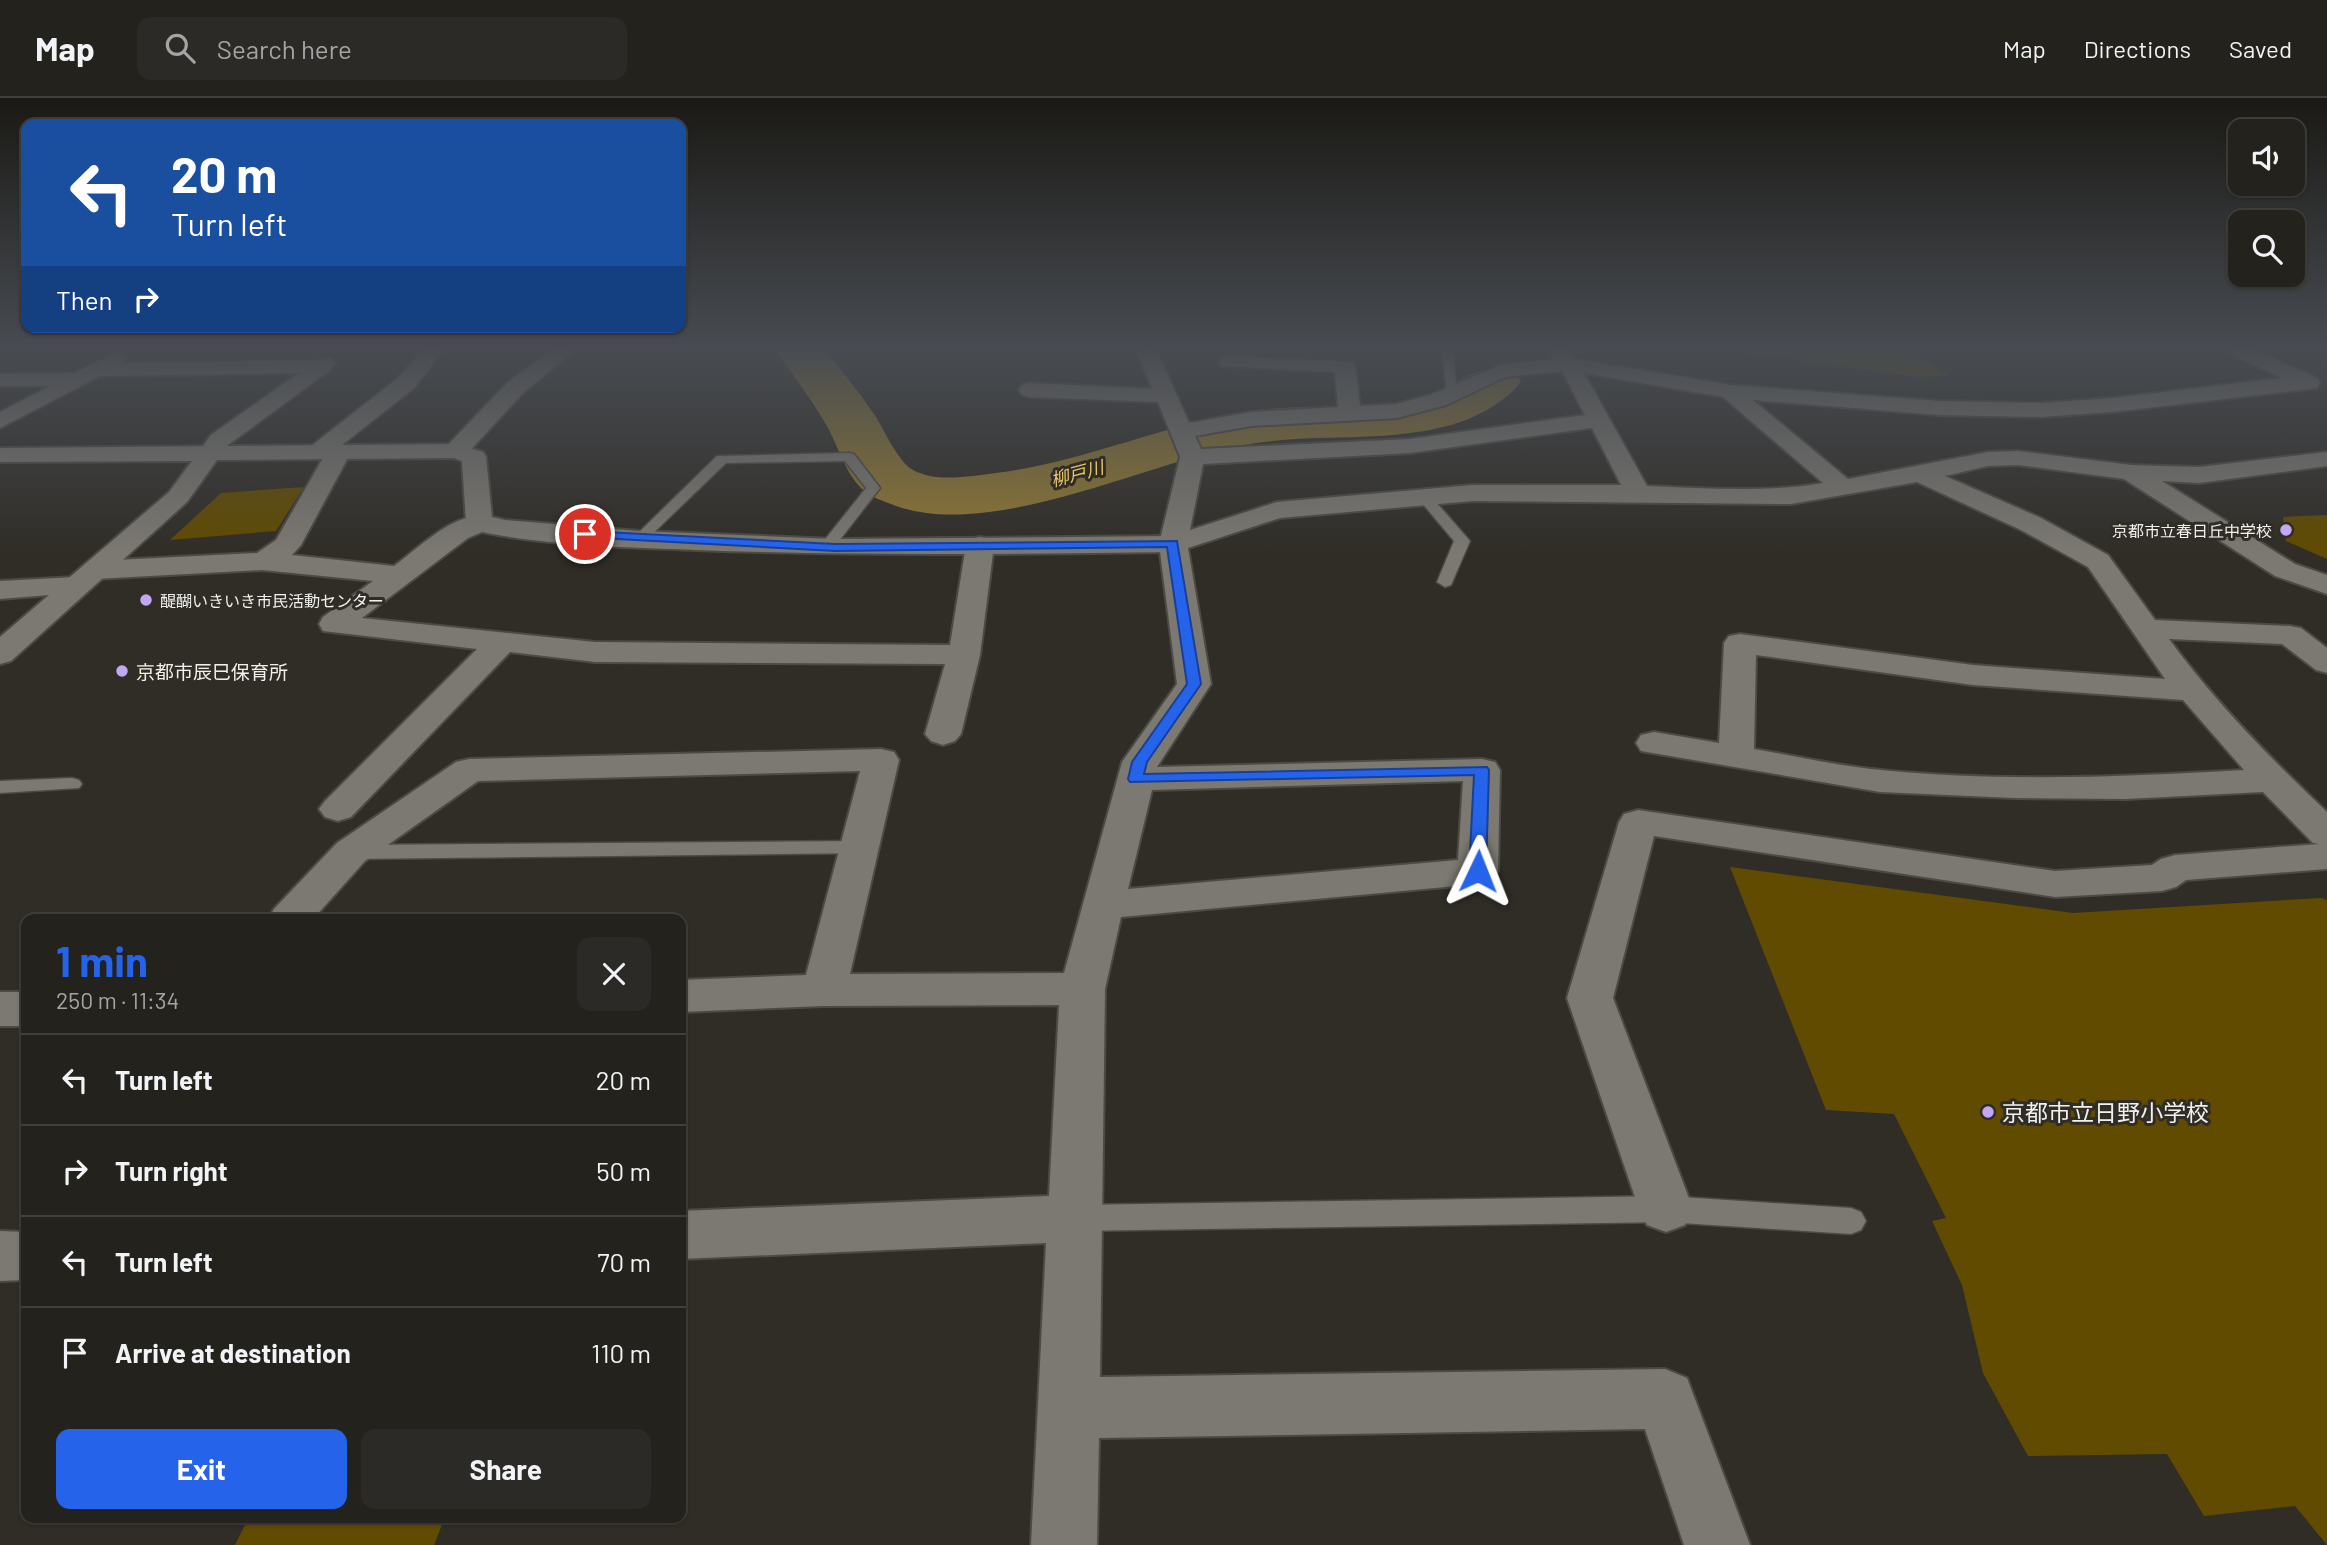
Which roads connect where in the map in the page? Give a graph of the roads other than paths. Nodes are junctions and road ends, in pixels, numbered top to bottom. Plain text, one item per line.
1 (248, 419) edge
2 (366, 419) edge
3 (486, 419) edge
4 (1175, 419) edge
5 (1251, 419) joint
6 (1259, 419) edge
7 (1762, 419) edge
8 (1599, 421) joint
9 (1181, 431) junction
10 (456, 451) junction
11 (329, 452) junction
12 (210, 453) junction
13 (0, 455) edge
14 (1192, 457) junction
15 (2327, 459) edge
16 (2300, 463) junction
17 (2131, 472) junction
18 (1920, 474) junction
19 (2327, 475) edge
20 (1843, 487) junction
21 (1638, 493) junction
22 (1424, 497) junction
23 (479, 523) junction
24 (639, 539) junction
25 (1173, 544) junction
26 (980, 545) junction
27 (827, 547) junction
28 (262, 561) junction
29 (401, 575) junction
30 (85, 578) junction
31 (1445, 582) dead end
32 (2327, 585) edge
33 (0, 590) edge
34 (2147, 629) junction
35 (502, 642) junction
36 (0, 653) edge
37 (964, 655) junction
38 (2327, 663) edge
39 (2192, 691) junction
40 (943, 734) dead end
41 (1654, 743) dead end
42 (1736, 757) junction
43 (1135, 779) junction
44 (2272, 780) junction
45 (72, 784) dead end
46 (0, 787) edge
47 (338, 809) dead end
48 (2327, 834) edge
49 (859, 848) junction
50 (351, 852) junction
51 (2327, 856) edge
52 (1103, 905) junction
53 (294, 914) edge
54 (1082, 989) junction
55 (824, 990) junction
56 (686, 996) edge
57 (0, 1009) edge
58 (21, 1009) edge
59 (1666, 1209) junction
60 (1074, 1219) junction
61 (1852, 1222) dead end
62 (686, 1235) edge
63 (21, 1255) edge
64 (0, 1256) edge
65 (1068, 1408) junction
66 (1064, 1545) edge
67 (1717, 1545) edge

1 - 12 street
2 - 11 street
3 - 10 street
4 - 9 street
5 - 6 street
5 - 9 street
7 - 20 street
8 - 14 street
8 - 21 street
9 - 14 street
10 - 11 street
10 - 23 street
11 - 12 street
11 - 28 street
12 - 13 street
12 - 30 street
14 - 25 street
15 - 16 street
16 - 17 street
16 - 19 street
17 - 18 street
17 - 32 street
18 - 20 street
18 - 34 street
20 - 21 street
21 - 22 street
22 - 25 street
22 - 31 lane
23 - 24 street
23 - 29 street
24 - 27 street
24 - 27 lane
25 - 26 street
25 - 43 street
26 - 27 street
26 - 37 street
28 - 29 street
28 - 30 street
29 - 35 street
30 - 33 street
30 - 36 street
34 - 38 street
34 - 39 street
35 - 37 street
35 - 47 street
37 - 40 street
39 - 42 street
39 - 44 street
41 - 42 street
42 - 44 street
43 - 52 street
43 - 52 street
44 - 48 street
45 - 46 lane
49 - 50 lane
49 - 50 street
49 - 55 street
50 - 53 street
51 - 59 street
52 - 54 street
54 - 55 street
54 - 60 street
55 - 56 street
57 - 58 street
59 - 60 lane
59 - 61 lane
60 - 62 street
60 - 65 street
63 - 64 street
65 - 66 street
65 - 67 street

